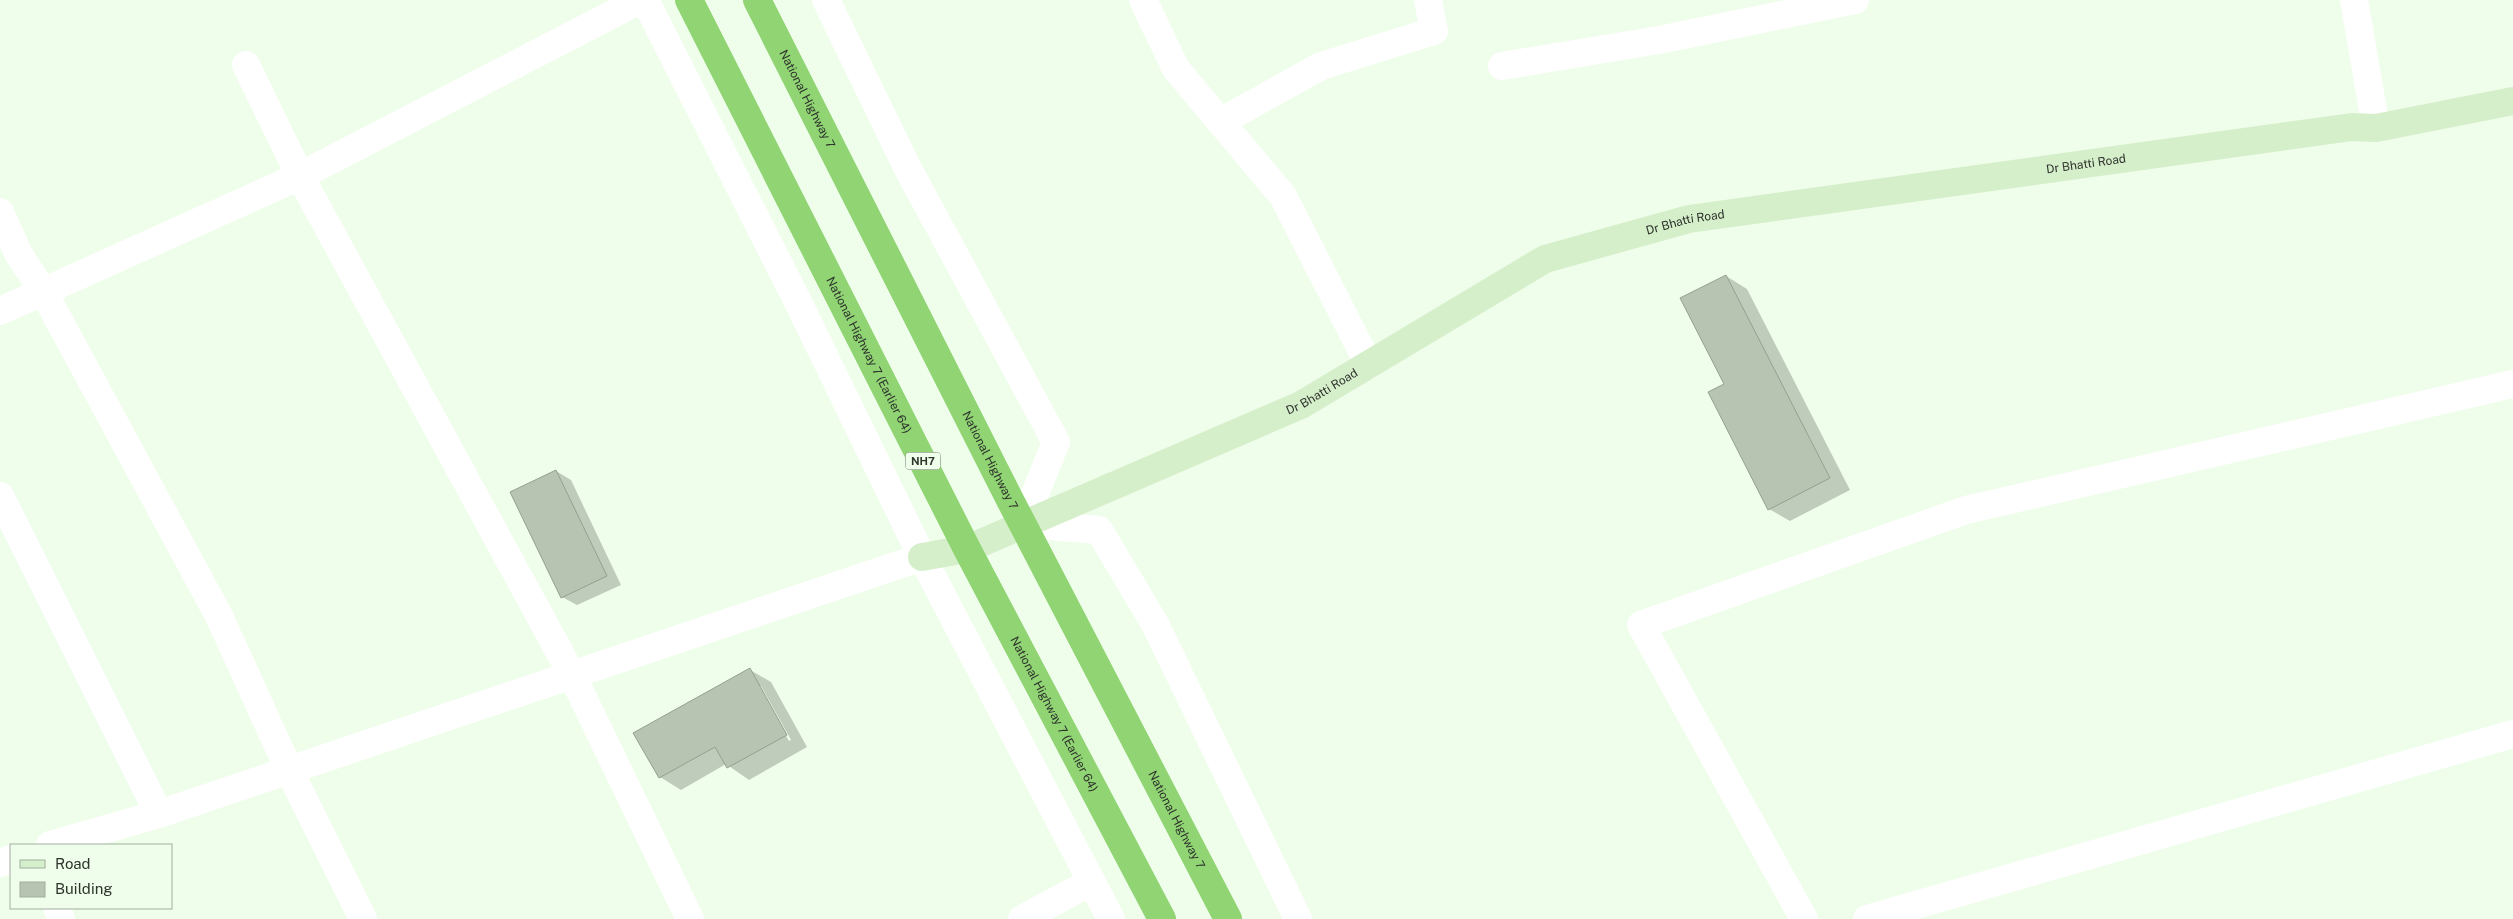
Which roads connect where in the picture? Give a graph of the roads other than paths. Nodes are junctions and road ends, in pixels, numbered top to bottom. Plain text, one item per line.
1 (640, 0) edge
2 (645, 0) edge
3 (689, 0) edge
4 (757, 0) edge
5 (826, 0) edge
6 (1143, 0) edge
7 (1428, 0) edge
8 (1855, 0) edge
9 (2354, 0) edge
10 (246, 65) dead end
11 (1502, 66) dead end
12 (2513, 101) edge
13 (1220, 122) junction
14 (2376, 128) junction
15 (300, 176) junction
16 (0, 212) edge
17 (43, 291) junction
18 (0, 311) edge
19 (1369, 365) junction
20 (2513, 384) edge
21 (0, 496) edge
22 (1023, 524) junction
23 (967, 549) junction
24 (922, 557) junction
25 (572, 675) junction
26 (2513, 734) edge
27 (288, 770) junction
28 (159, 814) junction
29 (54, 844) edge
30 (1091, 882) junction
31 (363, 919) edge
32 (690, 919) edge
33 (1022, 919) edge
34 (1111, 919) edge
35 (1162, 919) edge
36 (1228, 919) edge
37 (1298, 919) edge
38 (1804, 919) edge
39 (1867, 919) edge

1 - 15 street
2 - 24 street
3 - 23 highway, National Highway 7 (Earlier 64) / NH7
4 - 22 highway, National Highway 7
5 - 22 street
6 - 13 street
7 - 13 street
8 - 11 street
9 - 14 street
10 - 15 street
12 - 14 main road, Dr Bhatti Road
13 - 19 street
14 - 19 main road, Dr Bhatti Road
15 - 17 street
15 - 25 street
16 - 17 street
17 - 18 street
17 - 27 street
19 - 22 main road, Dr Bhatti Road
20 - 38 street
21 - 28 street
22 - 23 main road, Dr Bhatti Road
22 - 36 highway, National Highway 7
22 - 37 street
23 - 24 main road, Dr Bhatti Road
23 - 35 highway, National Highway 7 (Earlier 64) / NH7
24 - 25 street
24 - 30 street
25 - 27 street
25 - 32 street
26 - 39 street
27 - 28 street
27 - 31 street
28 - 29 street
30 - 33 street
30 - 34 street

